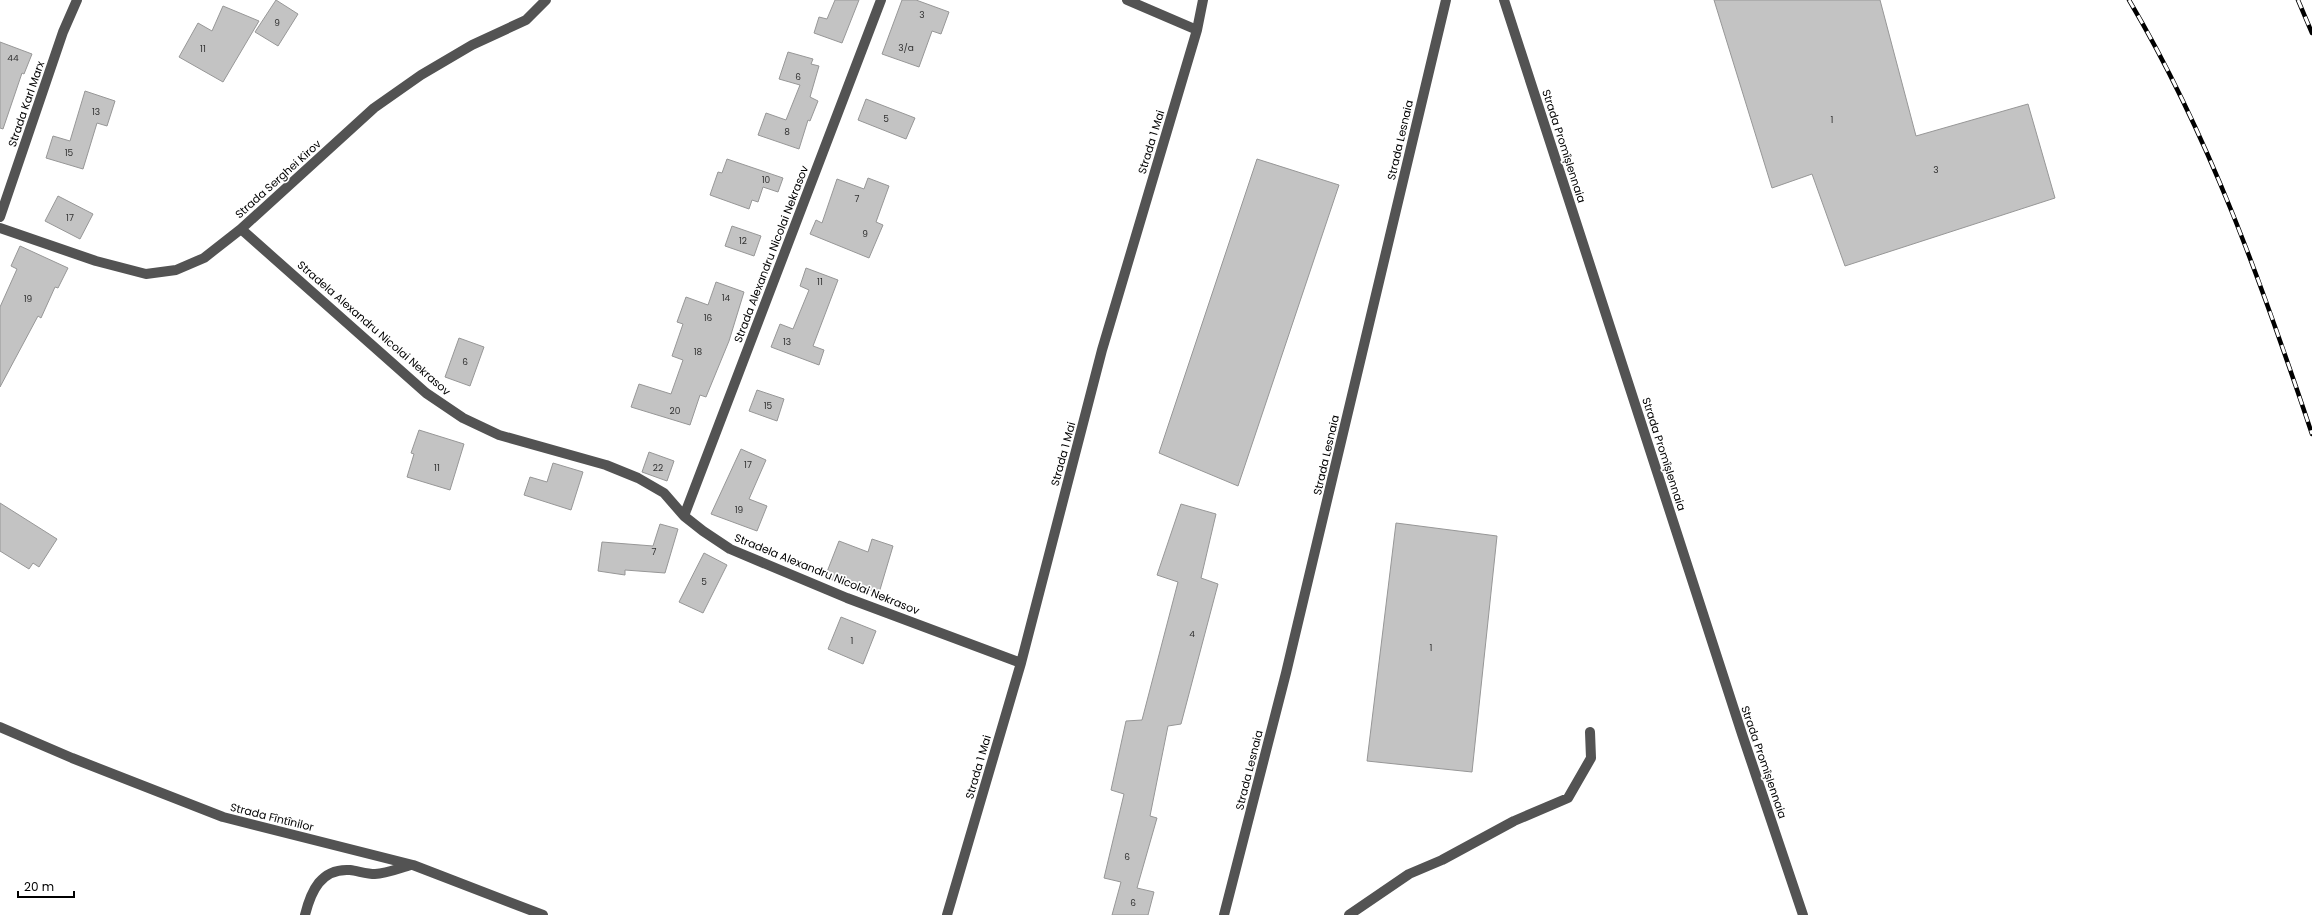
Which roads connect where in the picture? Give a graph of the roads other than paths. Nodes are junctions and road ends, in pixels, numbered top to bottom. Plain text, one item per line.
1 (77, 0) edge
2 (546, 0) edge
3 (881, 0) edge
4 (1127, 0) edge
5 (1203, 0) edge
6 (1446, 0) edge
7 (1504, 0) edge
8 (1197, 30) junction
9 (0, 217) edge
10 (0, 228) edge
11 (241, 229) junction
12 (684, 516) junction
13 (1021, 663) junction
14 (0, 727) edge
15 (1590, 732) dead end
16 (413, 865) junction
17 (305, 915) edge
18 (544, 915) edge
19 (948, 915) edge
20 (1224, 915) edge
21 (1349, 915) edge
22 (1803, 915) edge

1 - 9 street, Strada Karl Marx
2 - 11 street, Strada Serghei Kirov
3 - 12 street, Strada Alexandru Nicolai Nekrasov
4 - 8 street
5 - 8 street, Strada 1 Mai
6 - 20 street, Strada Lesnaia
7 - 22 street, Strada Promîșlennaia
8 - 13 street, Strada 1 Mai
10 - 11 street, Strada Serghei Kirov
11 - 12 street, Stradela Alexandru Nicolai Nekrasov
12 - 13 street, Stradela Alexandru Nicolai Nekrasov
13 - 19 street, Strada 1 Mai
14 - 16 street, Strada Fîntînilor
15 - 21 street
16 - 17 street
16 - 18 street, Strada Fîntînilor

